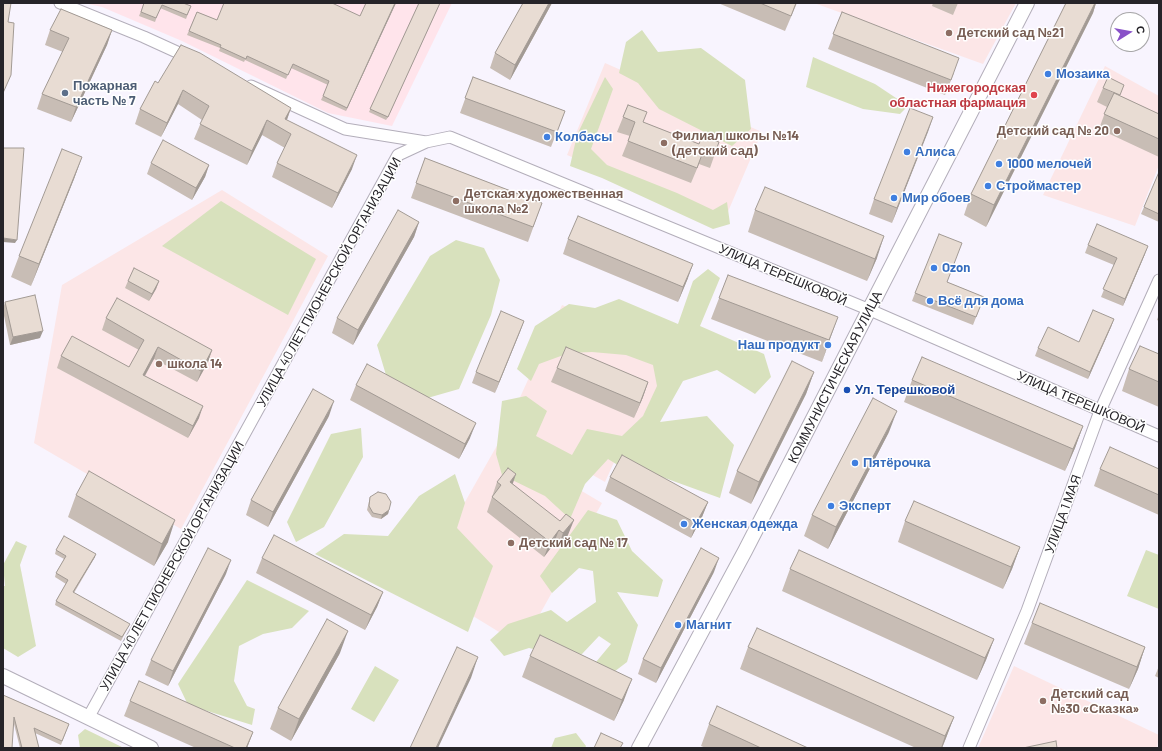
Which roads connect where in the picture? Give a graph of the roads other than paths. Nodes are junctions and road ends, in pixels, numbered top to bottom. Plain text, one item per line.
1 (60, 3) edge
2 (1027, 3) edge
3 (201, 63) edge
4 (244, 83) edge
5 (426, 142) junction
6 (1159, 280) edge
7 (870, 310) junction
8 (1100, 410) junction
9 (1159, 436) edge
10 (3, 676) edge
11 (88, 718) junction
12 (151, 748) edge
13 (639, 748) edge
14 (969, 748) edge

1 - 3 street
2 - 7 street, КОММУНИСТИЧЕСКАЯ УЛИЦА
4 - 5 street, УЛИЦА 40 ЛЕТ ПИОНЕРСКОЙ ОРГАНИЗАЦИИ
5 - 7 street, УЛИЦА ТЕРЕШКОВОЙ
5 - 11 street, УЛИЦА 40 ЛЕТ ПИОНЕРСКОЙ ОРГАНИЗАЦИИ
6 - 8 street, УЛИЦА 1 МАЯ
7 - 8 street, УЛИЦА ТЕРЕШКОВОЙ
7 - 13 street, КОММУНИСТИЧЕСКАЯ УЛИЦА
8 - 9 street, УЛИЦА ТЕРЕШКОВОЙ
8 - 14 street, УЛИЦА 1 МАЯ
10 - 11 street
11 - 12 street

